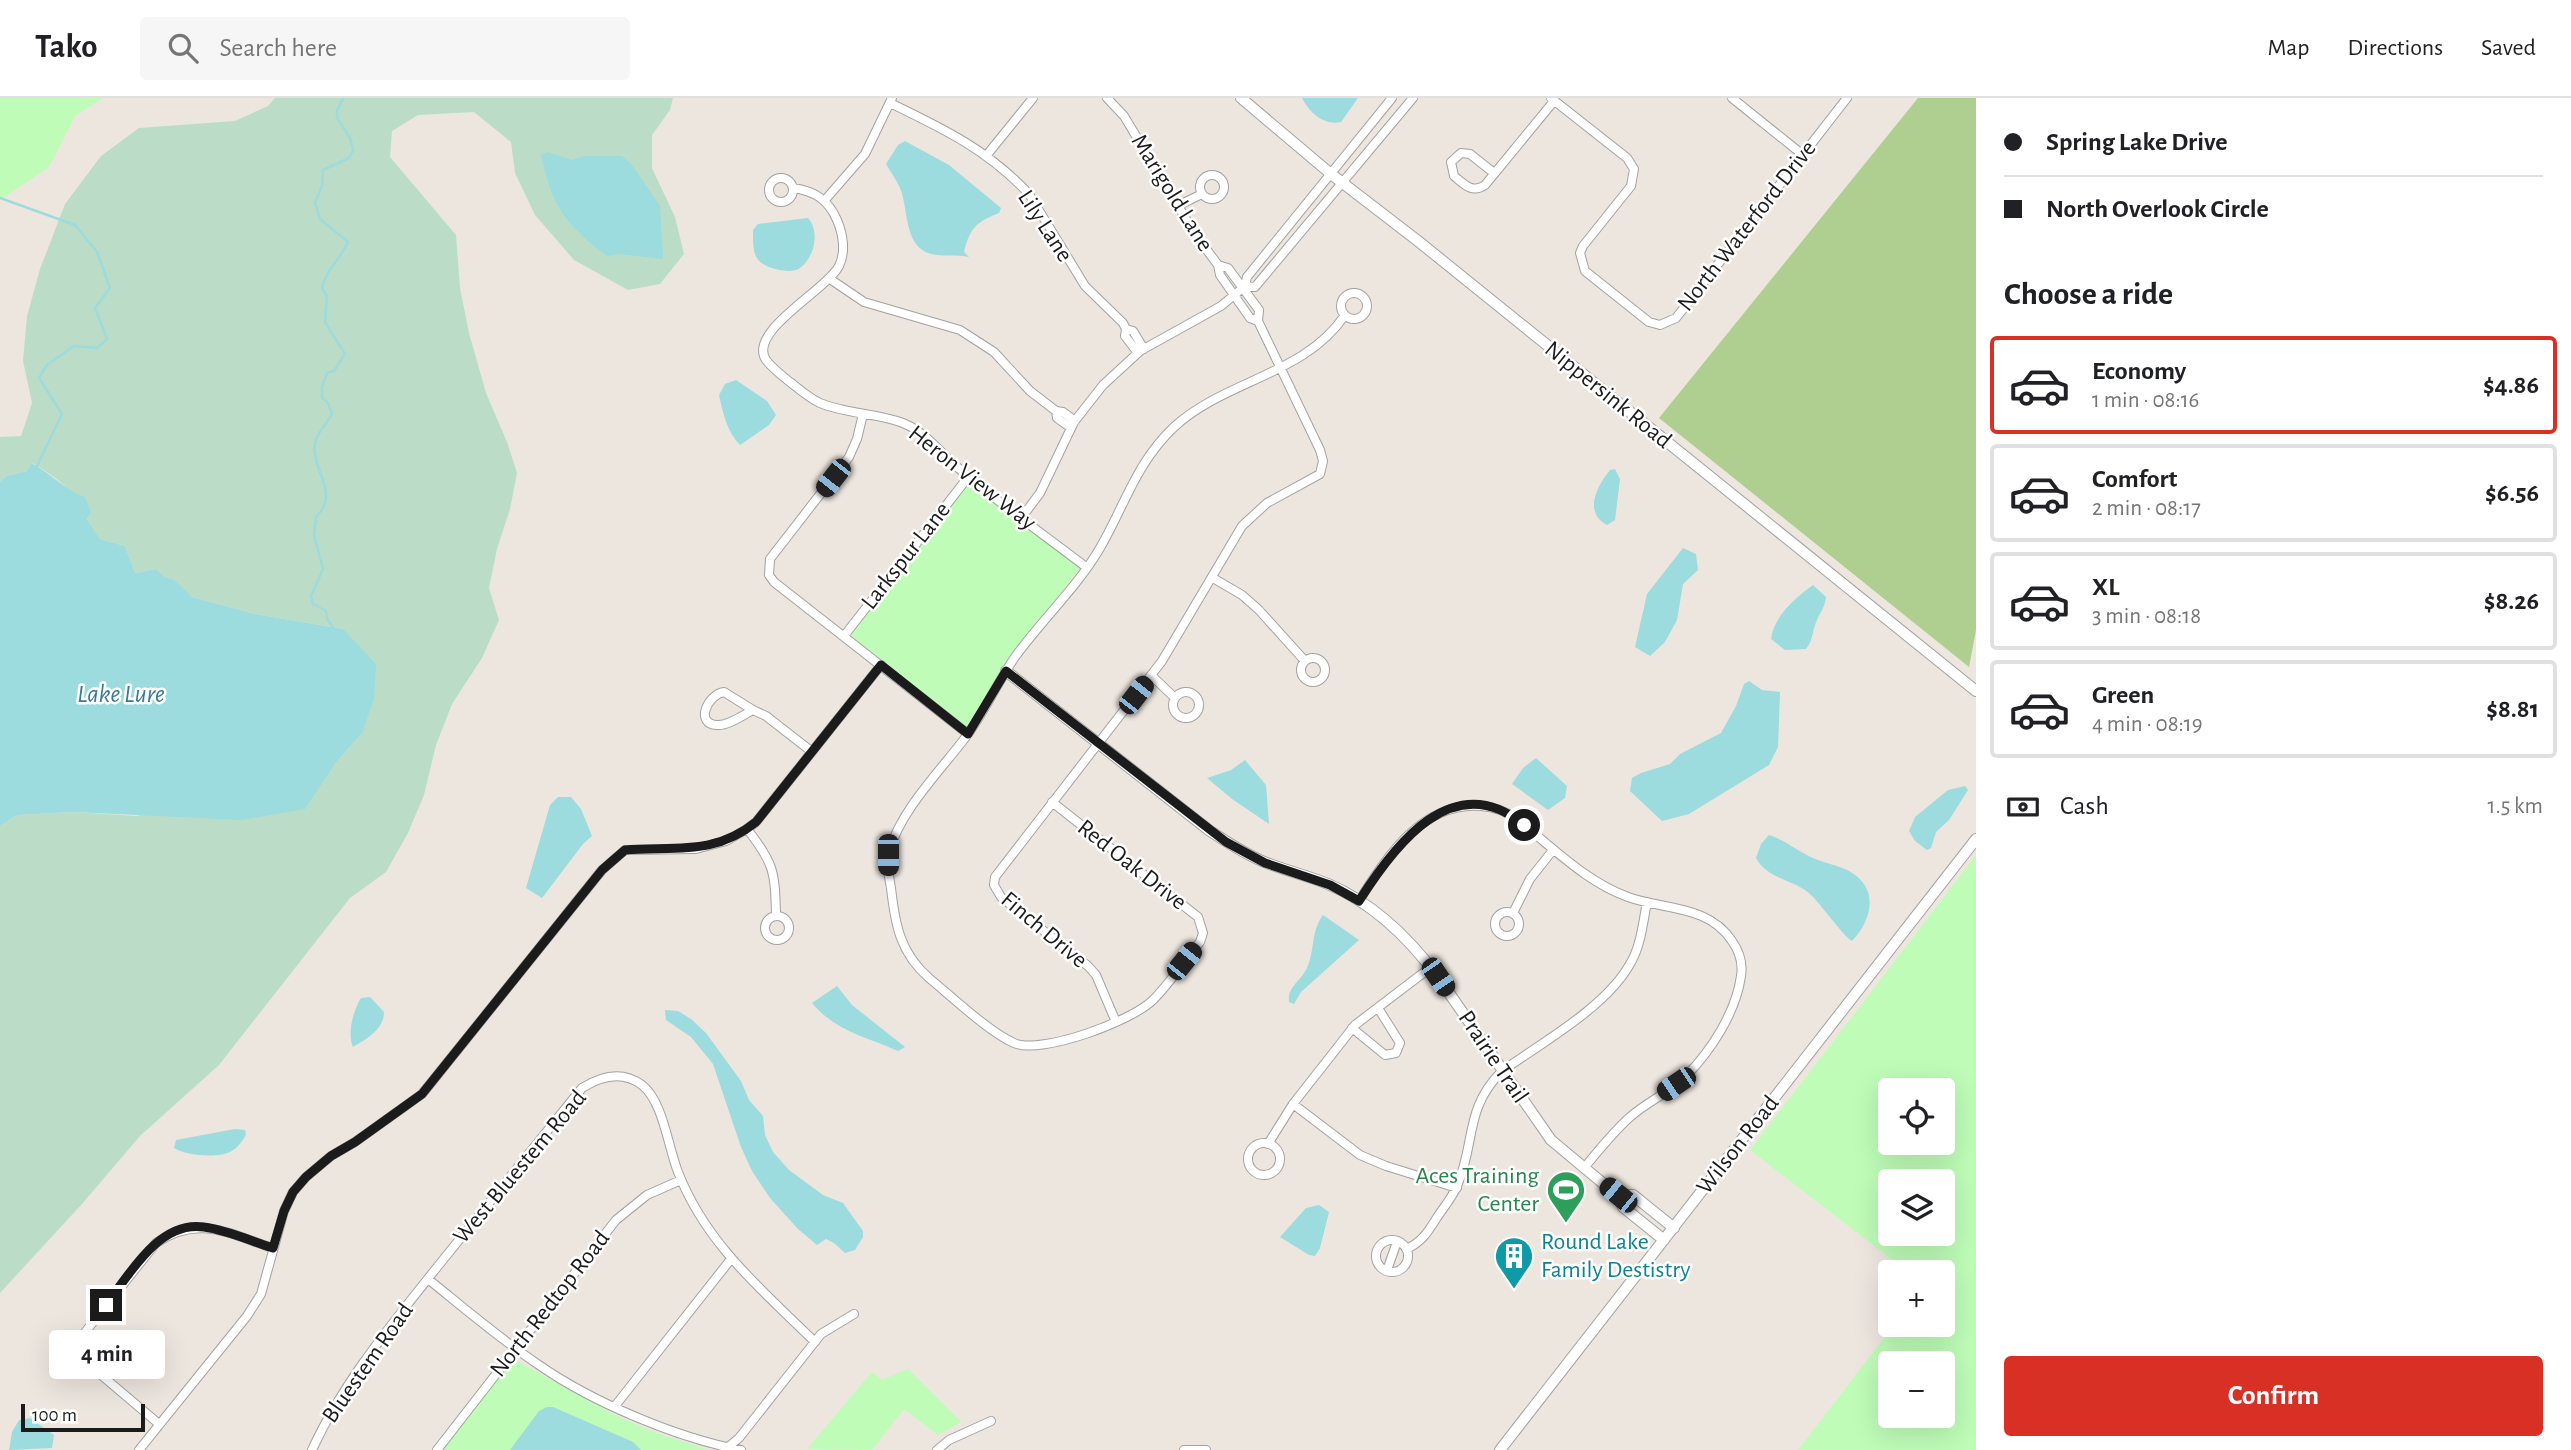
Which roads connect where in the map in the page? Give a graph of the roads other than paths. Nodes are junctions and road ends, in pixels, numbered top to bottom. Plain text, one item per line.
1 (1033, 98) edge
2 (1107, 98) edge
3 (1241, 98) edge
4 (1392, 98) edge
5 (1413, 98) edge
6 (1732, 98) edge
7 (1847, 98) edge
8 (1553, 99) edge
9 (891, 101) edge
10 (1803, 155) junction
11 (986, 156) junction
12 (1331, 174) junction
13 (1491, 177) junction
14 (1344, 183) junction
15 (793, 188) dead end
16 (1202, 194) dead end
17 (825, 200) junction
18 (1177, 206) junction
19 (1219, 265) junction
20 (830, 279) junction
21 (1245, 284) junction
22 (1234, 295) junction
23 (1345, 315) dead end
24 (1258, 321) junction
25 (1141, 351) junction
26 (1280, 368) junction
27 (863, 414) junction
28 (1073, 425) junction
29 (969, 476) junction
30 (1022, 517) junction
31 (1086, 567) junction
32 (1213, 578) junction
33 (844, 636) junction
34 (1305, 661) dead end
35 (881, 665) junction
36 (1006, 671) junction
37 (1151, 675) junction
38 (1976, 691) edge
39 (1175, 698) dead end
40 (753, 710) junction
41 (968, 734) junction
42 (1098, 743) junction
43 (811, 751) junction
44 (1052, 802) junction
45 (747, 829) junction
46 (1976, 839) edge
47 (1553, 850) junction
48 (1359, 901) junction
49 (1647, 902) junction
50 (1513, 913) dead end
51 (776, 915) dead end
52 (1431, 967) junction
53 (1378, 1008) junction
54 (1116, 1022) junction
55 (1352, 1028) junction
56 (1503, 1071) junction
57 (1293, 1104) junction
58 (1268, 1143) junction
59 (1584, 1168) junction
60 (681, 1180) junction
61 (1457, 1188) junction
62 (1618, 1195) junction
63 (1674, 1228) junction
64 (1664, 1240) junction
65 (1397, 1242) junction
66 (273, 1248) junction
67 (1406, 1249) junction
68 (732, 1259) junction
69 (1387, 1270) junction
70 (428, 1279) junction
71 (854, 1314) dead end
72 (815, 1342) junction
73 (515, 1348) junction
74 (615, 1406) junction
75 (991, 1421) dead end
76 (159, 1424) junction
77 (726, 1449) edge
78 (139, 1450) edge
79 (312, 1450) edge
80 (438, 1450) edge
81 (741, 1450) edge
82 (937, 1450) edge
83 (1184, 1450) edge
84 (1206, 1450) edge
85 (1500, 1450) edge

1 - 11 street
2 - 18 street, Marigold Lane
3 - 12 street, Nippersink Road
4 - 12 street
5 - 14 street
6 - 10 street
7 - 10 street, North Waterford Drive
8 - 10 street, North Waterford Drive
8 - 13 street
9 - 11 street, Lily Lane
9 - 17 street
11 - 25 street, Lily Lane
12 - 14 street, Nippersink Road
12 - 21 street
13 - 13 street
14 - 21 street
14 - 38 street, Nippersink Road
15 - 17 street
16 - 18 street
17 - 20 street
18 - 19 street, Marigold Lane
19 - 21 street, Marigold Lane
19 - 22 street
20 - 27 street, Heron View Way
20 - 28 street
21 - 22 street
21 - 24 street, Marigold Lane
22 - 24 street
22 - 25 street
23 - 26 street
24 - 26 street, Marigold Lane
25 - 28 street
26 - 31 street
26 - 32 street, Marigold Lane
27 - 29 street, Heron View Way
27 - 33 street
28 - 30 street
29 - 30 street, Heron View Way
29 - 33 street, Larkspur Lane
30 - 31 street, Heron View Way
31 - 36 street
32 - 34 street
32 - 37 street, Finch Drive
33 - 35 street
35 - 41 street
35 - 43 street
36 - 41 street
36 - 42 street, Prairie Trail
37 - 39 street
37 - 42 street, Finch Drive
40 - 40 street
40 - 43 street
41 - 54 street
42 - 44 street, Finch Drive
42 - 48 street, Prairie Trail
43 - 45 street
44 - 54 street, Finch Drive
44 - 54 street, Red Oak Drive
45 - 51 street
45 - 66 street
46 - 63 street, Wilson Road
47 - 48 street
47 - 49 street
47 - 50 street
48 - 52 street, Prairie Trail
49 - 56 street
49 - 59 street
52 - 53 street
52 - 56 street, Prairie Trail
53 - 55 street
53 - 55 street
55 - 57 street
56 - 59 street, Prairie Trail
56 - 61 street
57 - 58 street
57 - 61 street
58 - 58 street
59 - 62 street, Prairie Trail
60 - 68 street, West Bluestem Road
60 - 70 street, West Bluestem Road
60 - 73 street, North Redtop Road
61 - 67 street
62 - 63 street
62 - 64 street, Prairie Trail
63 - 64 street, Wilson Road
64 - 85 street, Wilson Road
65 - 67 street
65 - 69 street
65 - 69 street
66 - 76 street
66 - 76 street
67 - 69 street
68 - 72 street, West Bluestem Road
68 - 74 street
70 - 73 street
70 - 79 street, Bluestem Road
71 - 72 street
72 - 77 street
73 - 74 street
73 - 80 street, North Redtop Road
74 - 77 street
75 - 82 street
76 - 78 street
77 - 81 street
83 - 84 street

